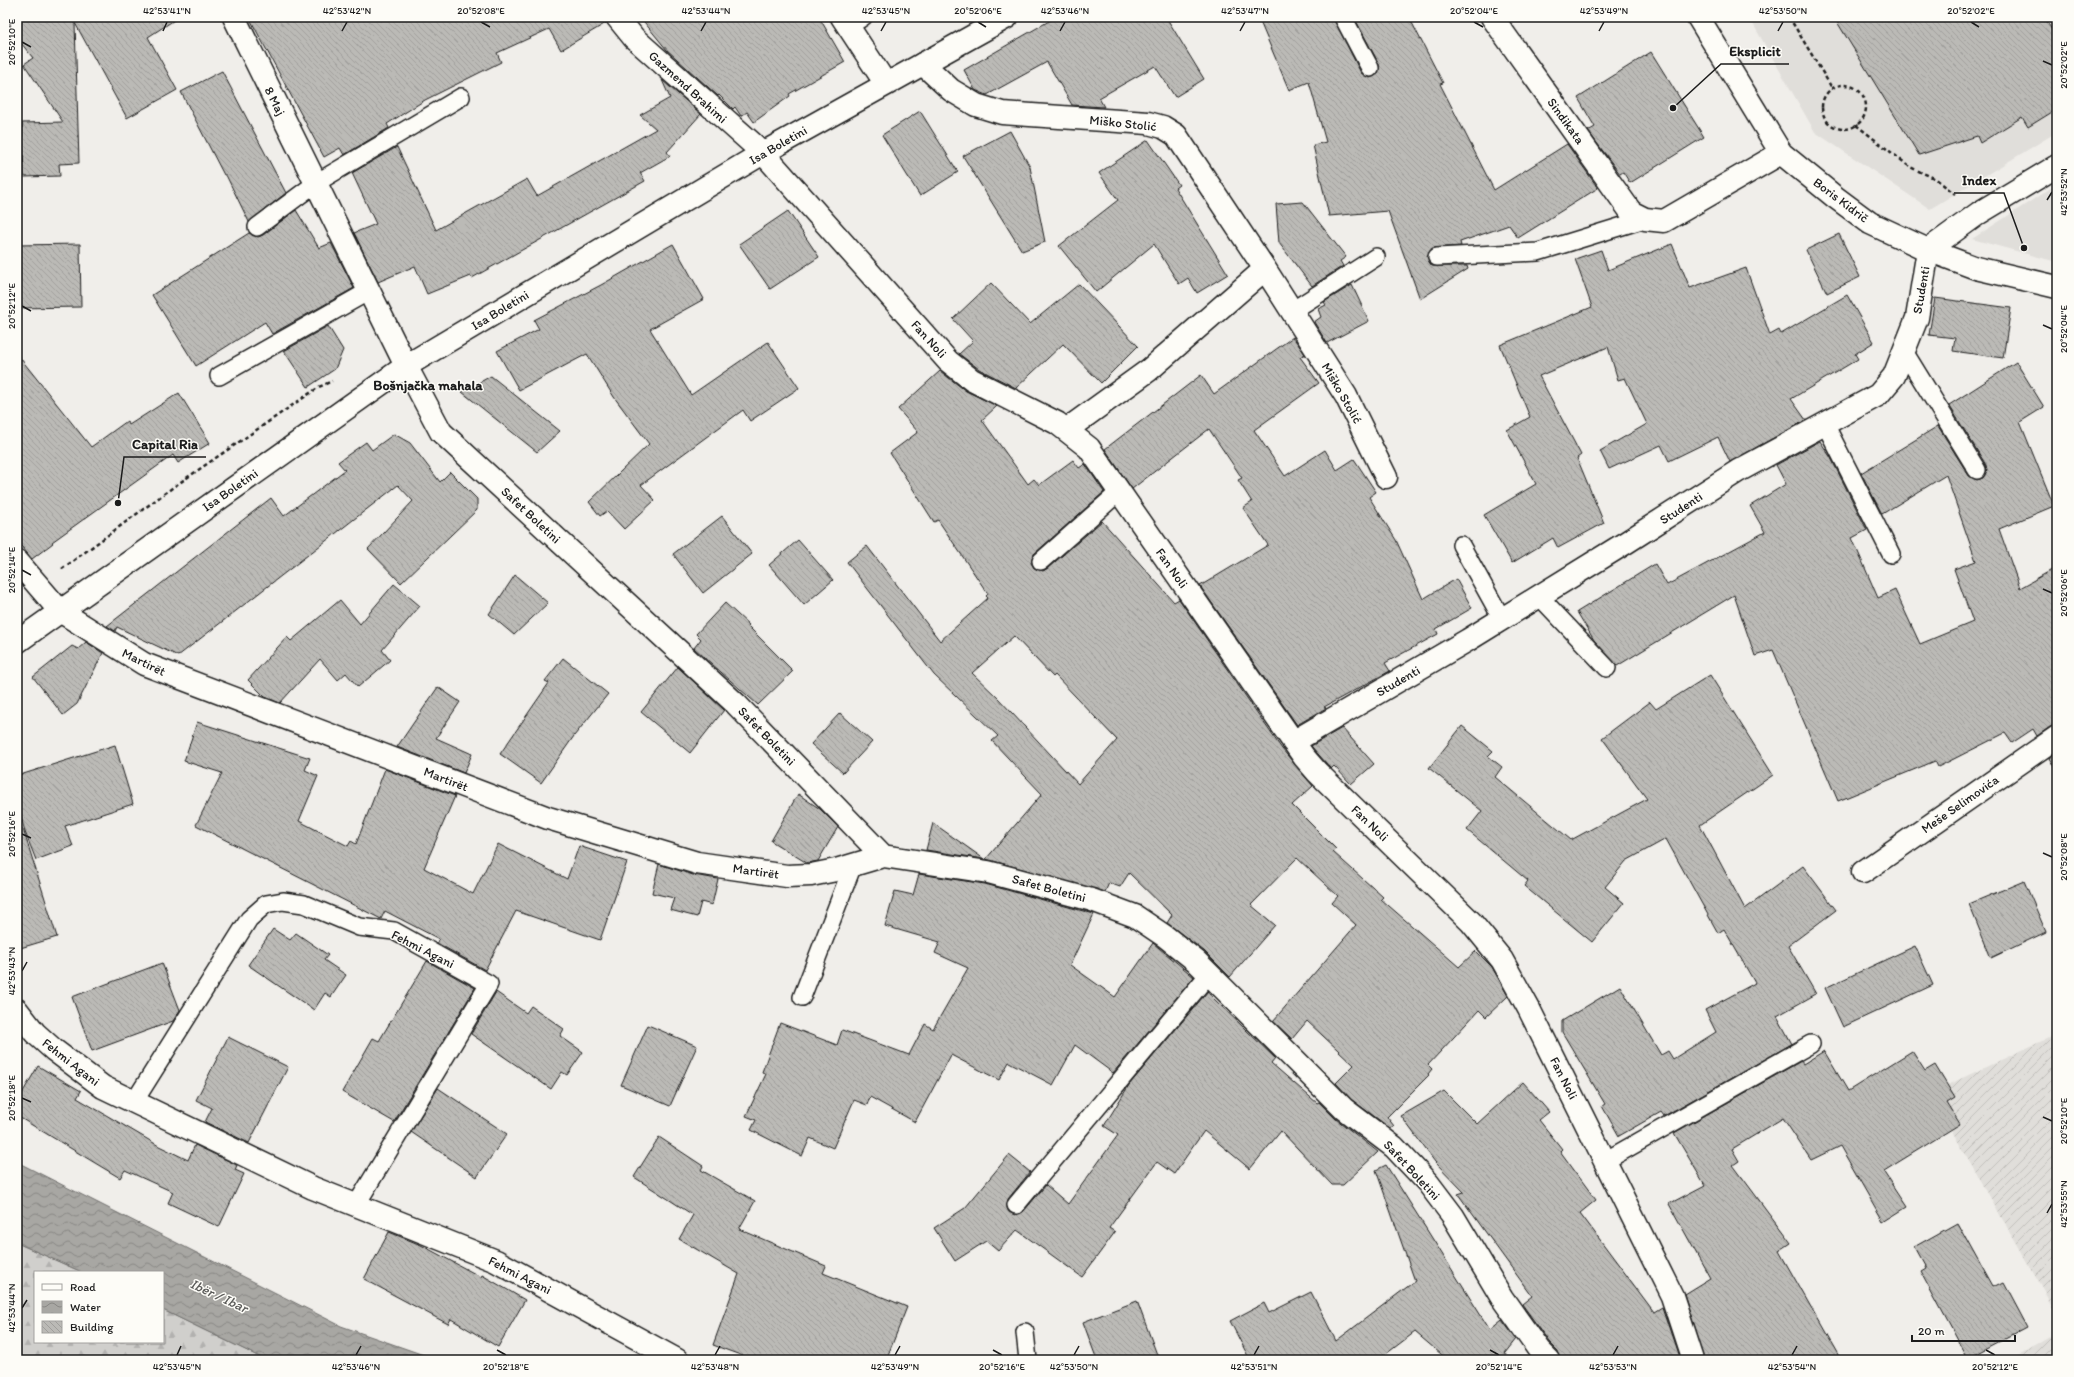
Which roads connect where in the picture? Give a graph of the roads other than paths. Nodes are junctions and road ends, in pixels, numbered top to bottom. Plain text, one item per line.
1 (617, 17) edge
2 (1007, 17) edge
3 (1343, 17) edge
4 (1492, 17) edge
5 (1698, 17) edge
6 (236, 18) edge
7 (851, 20) edge
8 (923, 64) junction
9 (1370, 68) dead end
10 (886, 84) junction
11 (462, 97) dead end
12 (763, 153) junction
13 (1781, 153) junction
14 (2057, 166) edge
15 (316, 183) junction
16 (1644, 219) junction
17 (257, 227) dead end
18 (1928, 250) junction
19 (1376, 257) dead end
20 (1437, 257) dead end
21 (1265, 269) junction
22 (2057, 287) edge
23 (369, 291) junction
24 (1292, 311) junction
25 (1905, 353) junction
26 (406, 366) junction
27 (219, 376) dead end
28 (1825, 424) junction
29 (1066, 430) junction
30 (1977, 470) dead end
31 (1386, 477) dead end
32 (1119, 492) junction
33 (1462, 545) dead end
34 (1891, 554) dead end
35 (17, 561) edge
36 (1042, 561) dead end
37 (1539, 596) junction
38 (60, 611) junction
39 (1502, 619) junction
40 (17, 642) edge
41 (1607, 668) dead end
42 (2057, 737) edge
43 (1293, 742) junction
44 (883, 856) junction
45 (853, 865) junction
46 (1862, 872) dead end
47 (1209, 974) junction
48 (802, 997) dead end
49 (17, 1010) edge
50 (1811, 1044) dead end
51 (134, 1102) junction
52 (1605, 1161) junction
53 (1016, 1205) dead end
54 (355, 1207) junction
55 (1025, 1332) dead end
56 (1538, 1357) edge
57 (677, 1360) edge
58 (1028, 1360) edge
59 (1693, 1360) edge

1 - 12 street, Gazmend Brahimi
2 - 8 street, Isa Boletini
3 - 9 lane
4 - 16 street, Sindikata
5 - 13 street, Boris Kidrič
6 - 15 street, 8 Maj
7 - 10 street
8 - 10 street, Isa Boletini
8 - 21 street, Miško Stolić
10 - 12 street, Isa Boletini
11 - 15 lane
12 - 26 street, Isa Boletini
12 - 29 street, Fan Noli
13 - 16 street, Sindikata
13 - 18 street, Boris Kidrič
14 - 18 street
15 - 17 lane
15 - 23 street, 8 Maj
16 - 20 lane, Sindikata
18 - 22 street, Boris Kidrič
18 - 25 street, Studenti
19 - 24 lane
21 - 24 street, Miško Stolić
21 - 29 street
23 - 26 street, 8 Maj
23 - 27 lane
24 - 31 street, Miško Stolić
25 - 28 street, Studenti
25 - 30 lane
26 - 38 street, Isa Boletini
26 - 44 street, Safet Boletini
28 - 34 lane
28 - 37 street, Studenti
29 - 32 street, Fan Noli
32 - 36 lane
32 - 43 street, Fan Noli
33 - 39 lane
35 - 38 street, Martirët
37 - 39 street, Studenti
37 - 41 lane
38 - 40 street, Isa Boletini
38 - 45 street, Martirët
39 - 43 street, Studenti
42 - 46 street, Meše Selimovića
43 - 52 street, Fan Noli
44 - 45 street, Martirët
44 - 47 street, Safet Boletini
45 - 48 lane
47 - 53 lane
47 - 56 street, Safet Boletini
49 - 51 street, Fehmi Agani
50 - 52 lane
51 - 54 street, Fehmi Agani
51 - 54 lane, Fehmi Agani
52 - 59 street, Fan Noli
54 - 57 street, Fehmi Agani
55 - 58 lane

